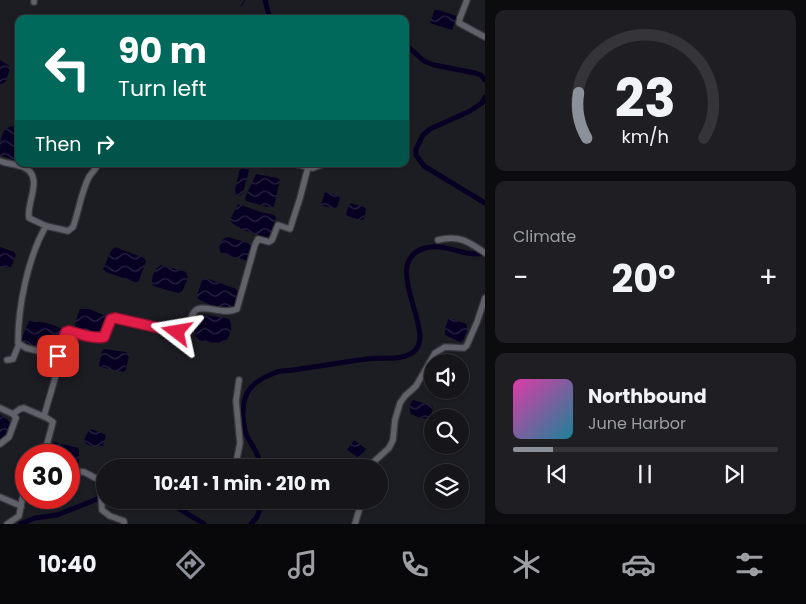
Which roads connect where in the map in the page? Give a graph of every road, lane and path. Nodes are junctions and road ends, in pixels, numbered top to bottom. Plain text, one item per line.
1 (467, 0) edge
2 (485, 37) edge
3 (0, 161) edge
4 (15, 165) edge
5 (24, 167) edge
6 (97, 167) edge
7 (308, 167) joint
8 (318, 167) edge
9 (46, 226) junction
10 (438, 240) dead end
11 (484, 252) edge
12 (485, 298) edge
13 (19, 344) junction
14 (58, 356) junction
15 (7, 360) dead end
16 (239, 380) dead end
17 (0, 408) edge
18 (13, 414) junction
19 (44, 416) junction
20 (0, 444) edge
21 (47, 444) edge
22 (237, 459) edge
23 (377, 459) edge
24 (80, 472) edge
25 (96, 478) edge
26 (0, 497) edge
27 (15, 503) edge
28 (20, 509) edge
29 (102, 509) edge
30 (359, 509) edge
31 (7, 524) edge
32 (124, 524) edge
33 (355, 524) edge

1 - 2 street
3 - 4 street
5 - 9 street
6 - 9 street
7 - 8 street
7 - 14 street
9 - 13 street
10 - 11 street
12 - 23 street
13 - 14 street
13 - 15 street
14 - 19 street
16 - 22 street
17 - 18 street
18 - 19 street
18 - 20 street
19 - 21 street
24 - 25 street
26 - 27 street
28 - 31 street
29 - 32 street
30 - 33 street

